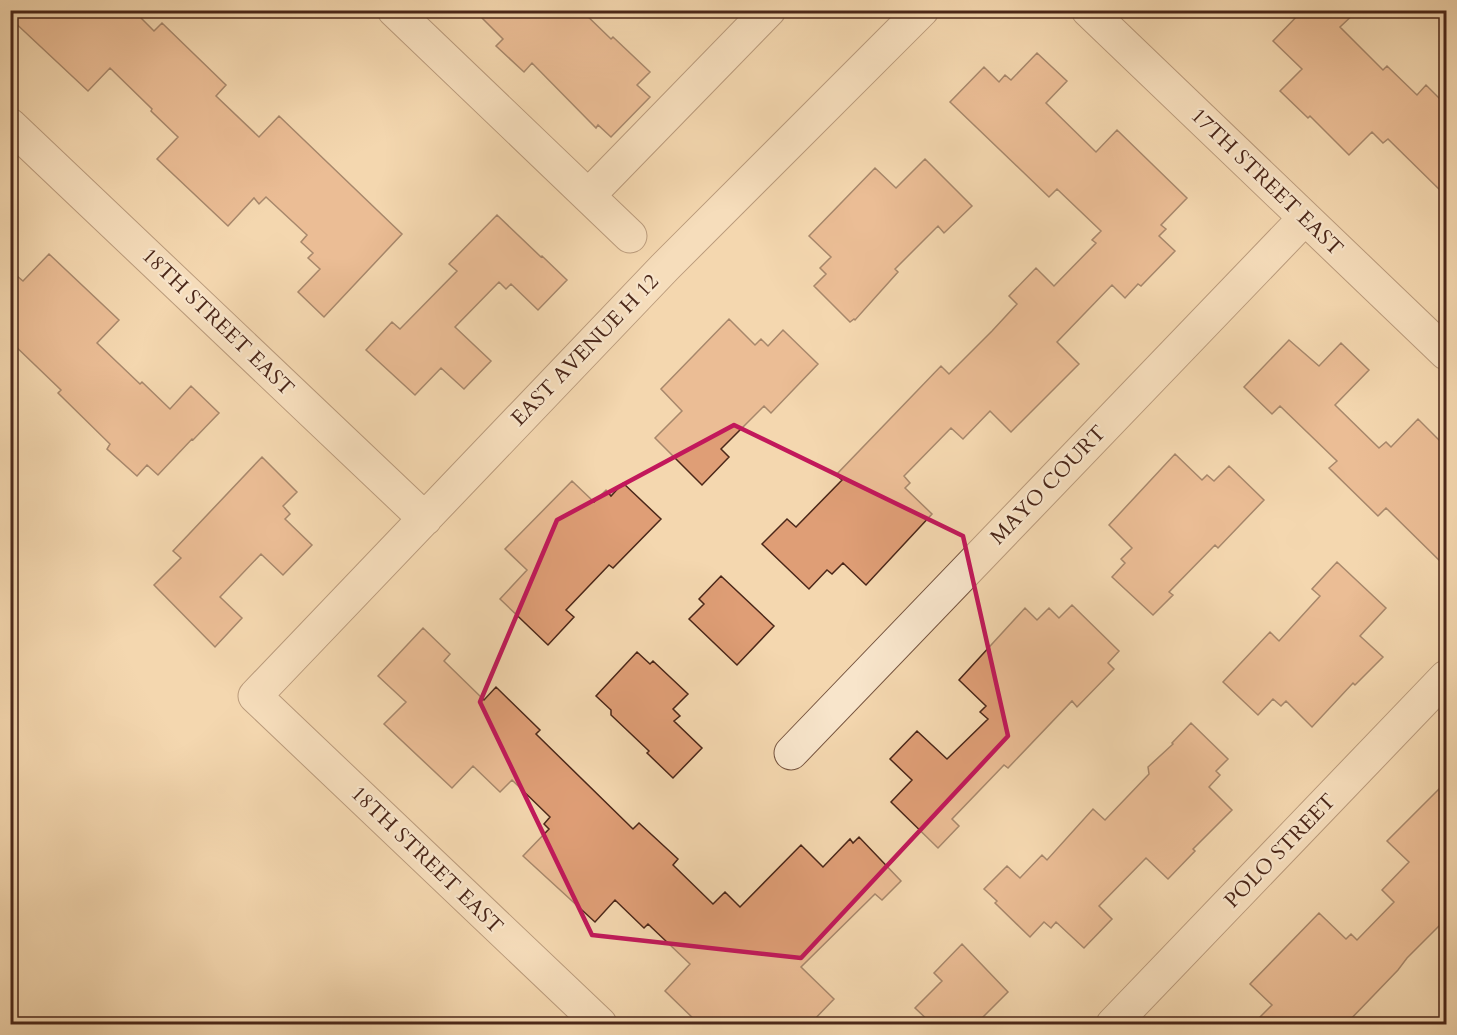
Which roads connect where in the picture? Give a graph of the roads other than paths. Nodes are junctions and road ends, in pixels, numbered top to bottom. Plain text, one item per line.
1 (394, 10) edge
2 (769, 10) edge
3 (922, 10) edge
4 (1088, 10) edge
5 (10, 125) edge
6 (588, 196) junction
7 (1305, 218) junction
8 (630, 236) dead end
9 (1446, 353) edge
10 (425, 519) junction
11 (1446, 677) edge
12 (255, 696) joint
13 (791, 753) dead end
14 (600, 1024) edge
15 (1113, 1024) edge

1 - 6 street
2 - 6 street
3 - 10 street, EAST AVENUE H 12
4 - 7 street, 17TH STREET EAST
5 - 10 street, 18TH STREET EAST
6 - 8 street
7 - 9 street, 17TH STREET EAST
7 - 13 street, MAYO COURT
10 - 12 street, EAST AVENUE H 12
11 - 15 street, POLO STREET
12 - 14 street, 18TH STREET EAST

